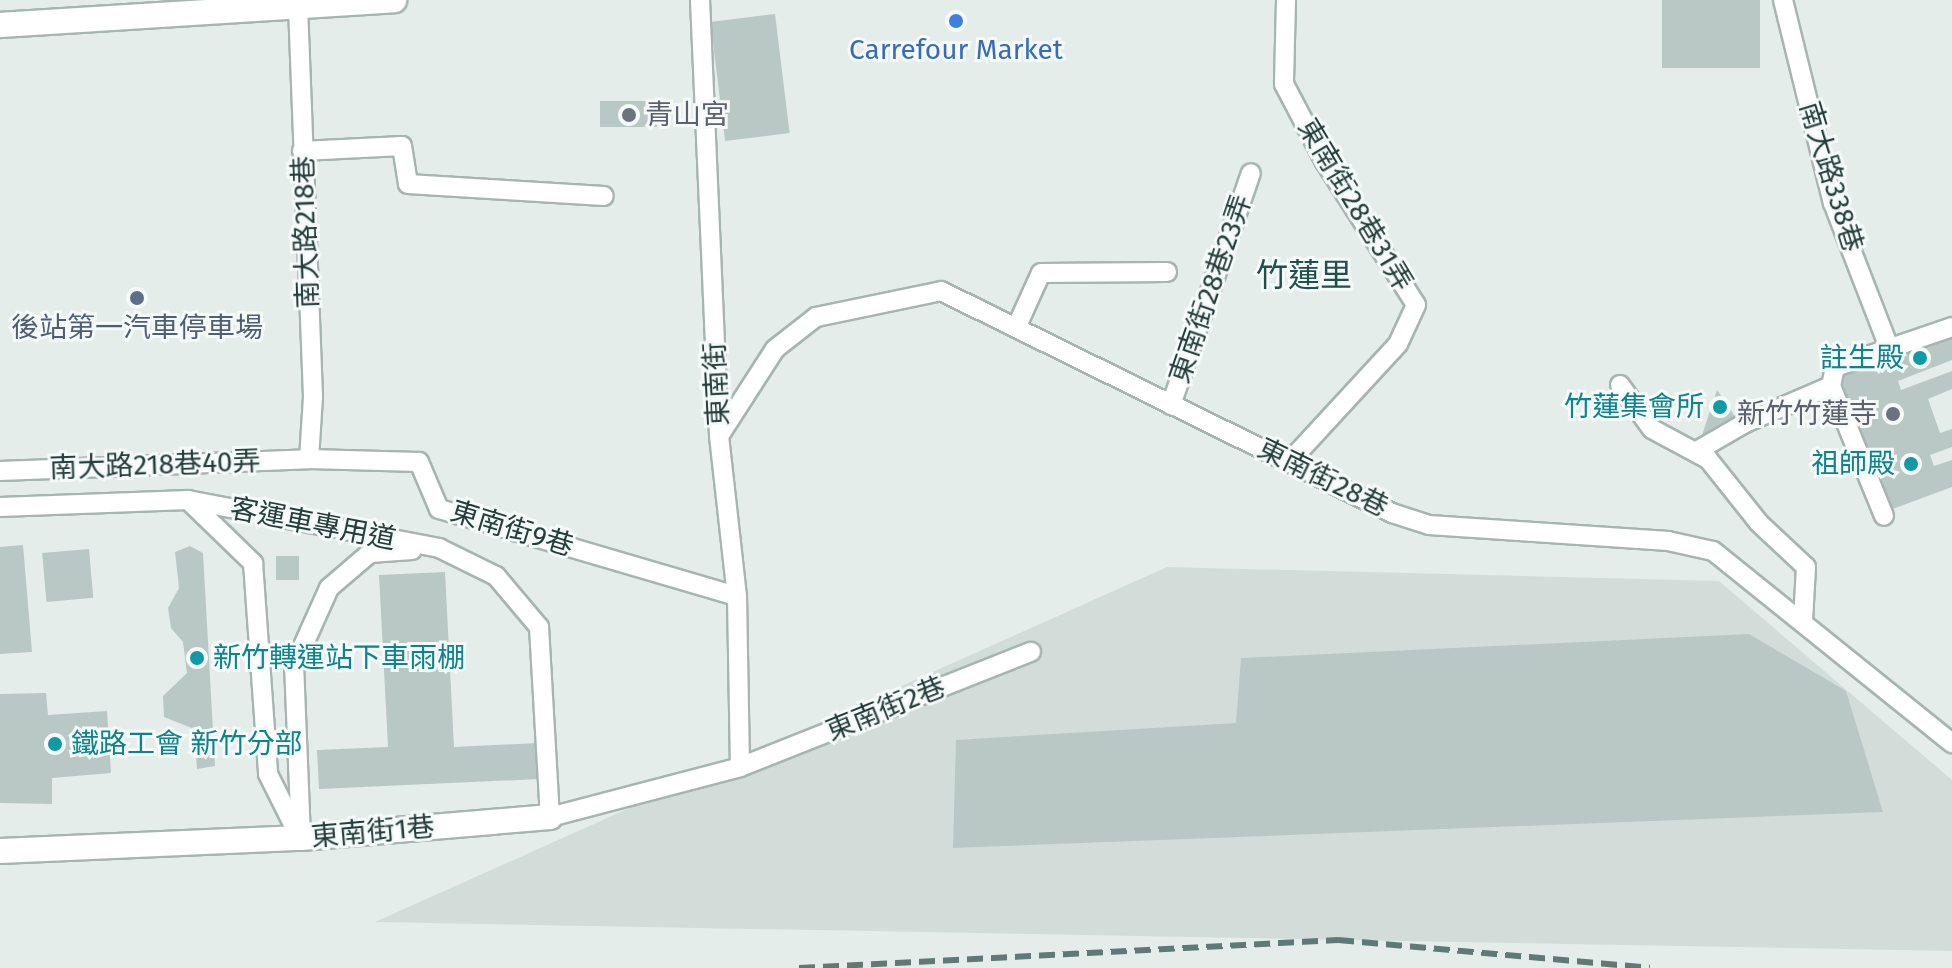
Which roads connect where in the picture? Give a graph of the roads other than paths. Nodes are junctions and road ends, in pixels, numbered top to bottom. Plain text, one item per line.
1 (394, 0) edge
2 (700, 0) edge
3 (1286, 0) edge
4 (1783, 0) edge
5 (298, 6) junction
6 (0, 25) edge
7 (302, 151) junction
8 (1251, 173) dead end
9 (604, 196) dead end
10 (1167, 272) dead end
11 (1952, 327) edge
12 (1016, 328) junction
13 (1890, 350) junction
14 (1620, 385) dead end
15 (1831, 386) junction
16 (1171, 405) junction
17 (719, 436) junction
18 (1695, 452) junction
19 (309, 459) junction
20 (1288, 463) junction
21 (0, 471) edge
22 (188, 500) junction
23 (0, 507) edge
24 (1884, 516) dead end
25 (439, 548) junction
26 (737, 596) junction
27 (1803, 621) junction
28 (1031, 652) dead end
29 (1952, 743) edge
30 (740, 767) junction
31 (550, 817) junction
32 (301, 838) junction
33 (0, 851) edge

1 - 5 street
2 - 17 lane, 東南街
3 - 20 lane, 東南街28巷31弄
4 - 13 lane, 南大路338巷
5 - 6 street
5 - 7 lane, 南大路218巷
7 - 9 lane
7 - 19 lane, 南大路218巷
8 - 16 lane, 東南街28巷23弄
10 - 12 lane
11 - 13 lane
12 - 16 lane, 東南街28巷
12 - 17 lane, 東南街28巷
13 - 15 lane
14 - 18 lane
15 - 18 lane
15 - 24 lane
16 - 20 lane, 東南街28巷
17 - 26 lane, 東南街
18 - 27 lane
19 - 21 lane, 南大路218巷40弄
19 - 26 lane, 東南街9巷
20 - 27 lane, 東南街28巷
22 - 23 lane, 客運車專用道
22 - 25 lane, 客運車專用道
22 - 32 lane, 客運車專用道
25 - 31 lane, 客運車專用道
25 - 32 lane, 客運車專用道
26 - 30 lane, 東南街
27 - 29 lane, 東南街28巷
28 - 30 lane, 東南街2巷
30 - 31 lane, 東南街1巷
31 - 32 street, 東南街1巷
32 - 33 street, 東南街1巷

